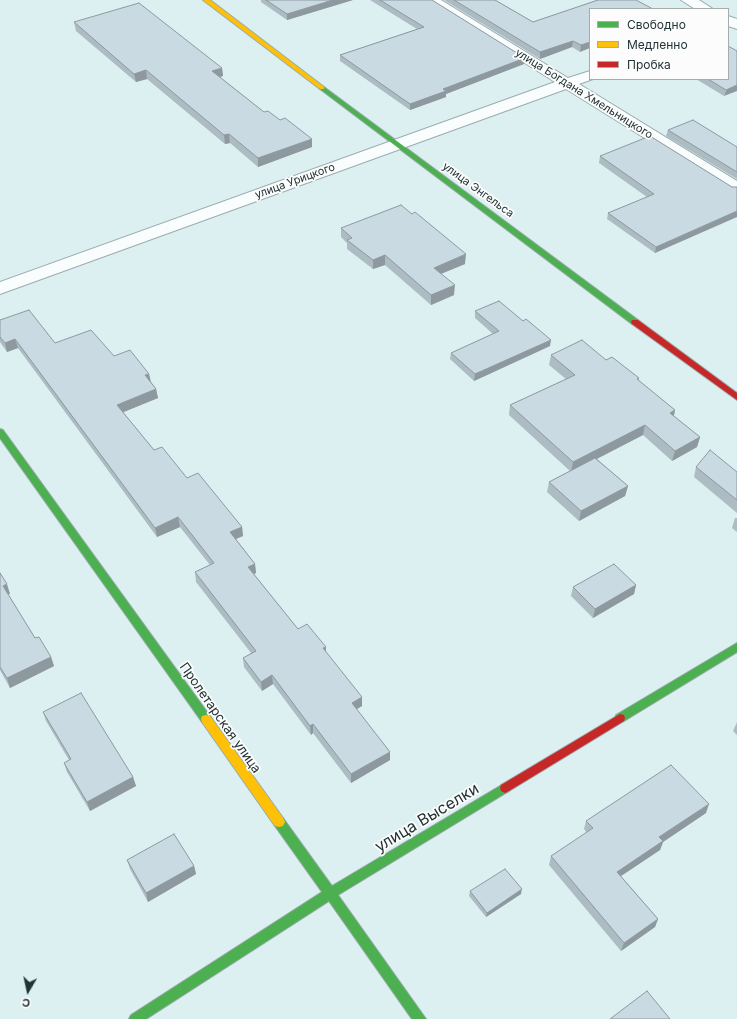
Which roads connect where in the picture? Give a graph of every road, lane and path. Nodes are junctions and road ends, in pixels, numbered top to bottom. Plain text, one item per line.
1 (206, 0) edge
2 (432, 0) edge
3 (688, 0) edge
4 (704, 8) edge
5 (589, 75) edge
6 (566, 83) junction
7 (396, 145) junction
8 (737, 188) edge
9 (0, 288) edge
10 (737, 397) edge
11 (0, 432) edge
12 (737, 647) edge
13 (330, 894) junction
14 (135, 1019) edge
15 (420, 1019) edge

1 - 7 street, улица Энгельса
2 - 6 street, улица Богдана Хмельницкого
3 - 4 street
5 - 6 street, улица Урицкого
6 - 7 street, улица Урицкого
6 - 8 street, улица Богдана Хмельницкого
7 - 9 street, улица Урицкого
7 - 10 street, улица Энгельса
11 - 13 street, Пролетарская улица
12 - 13 street, улица Выселки
13 - 14 street, улица Выселки
13 - 15 street, Пролетарская улица

